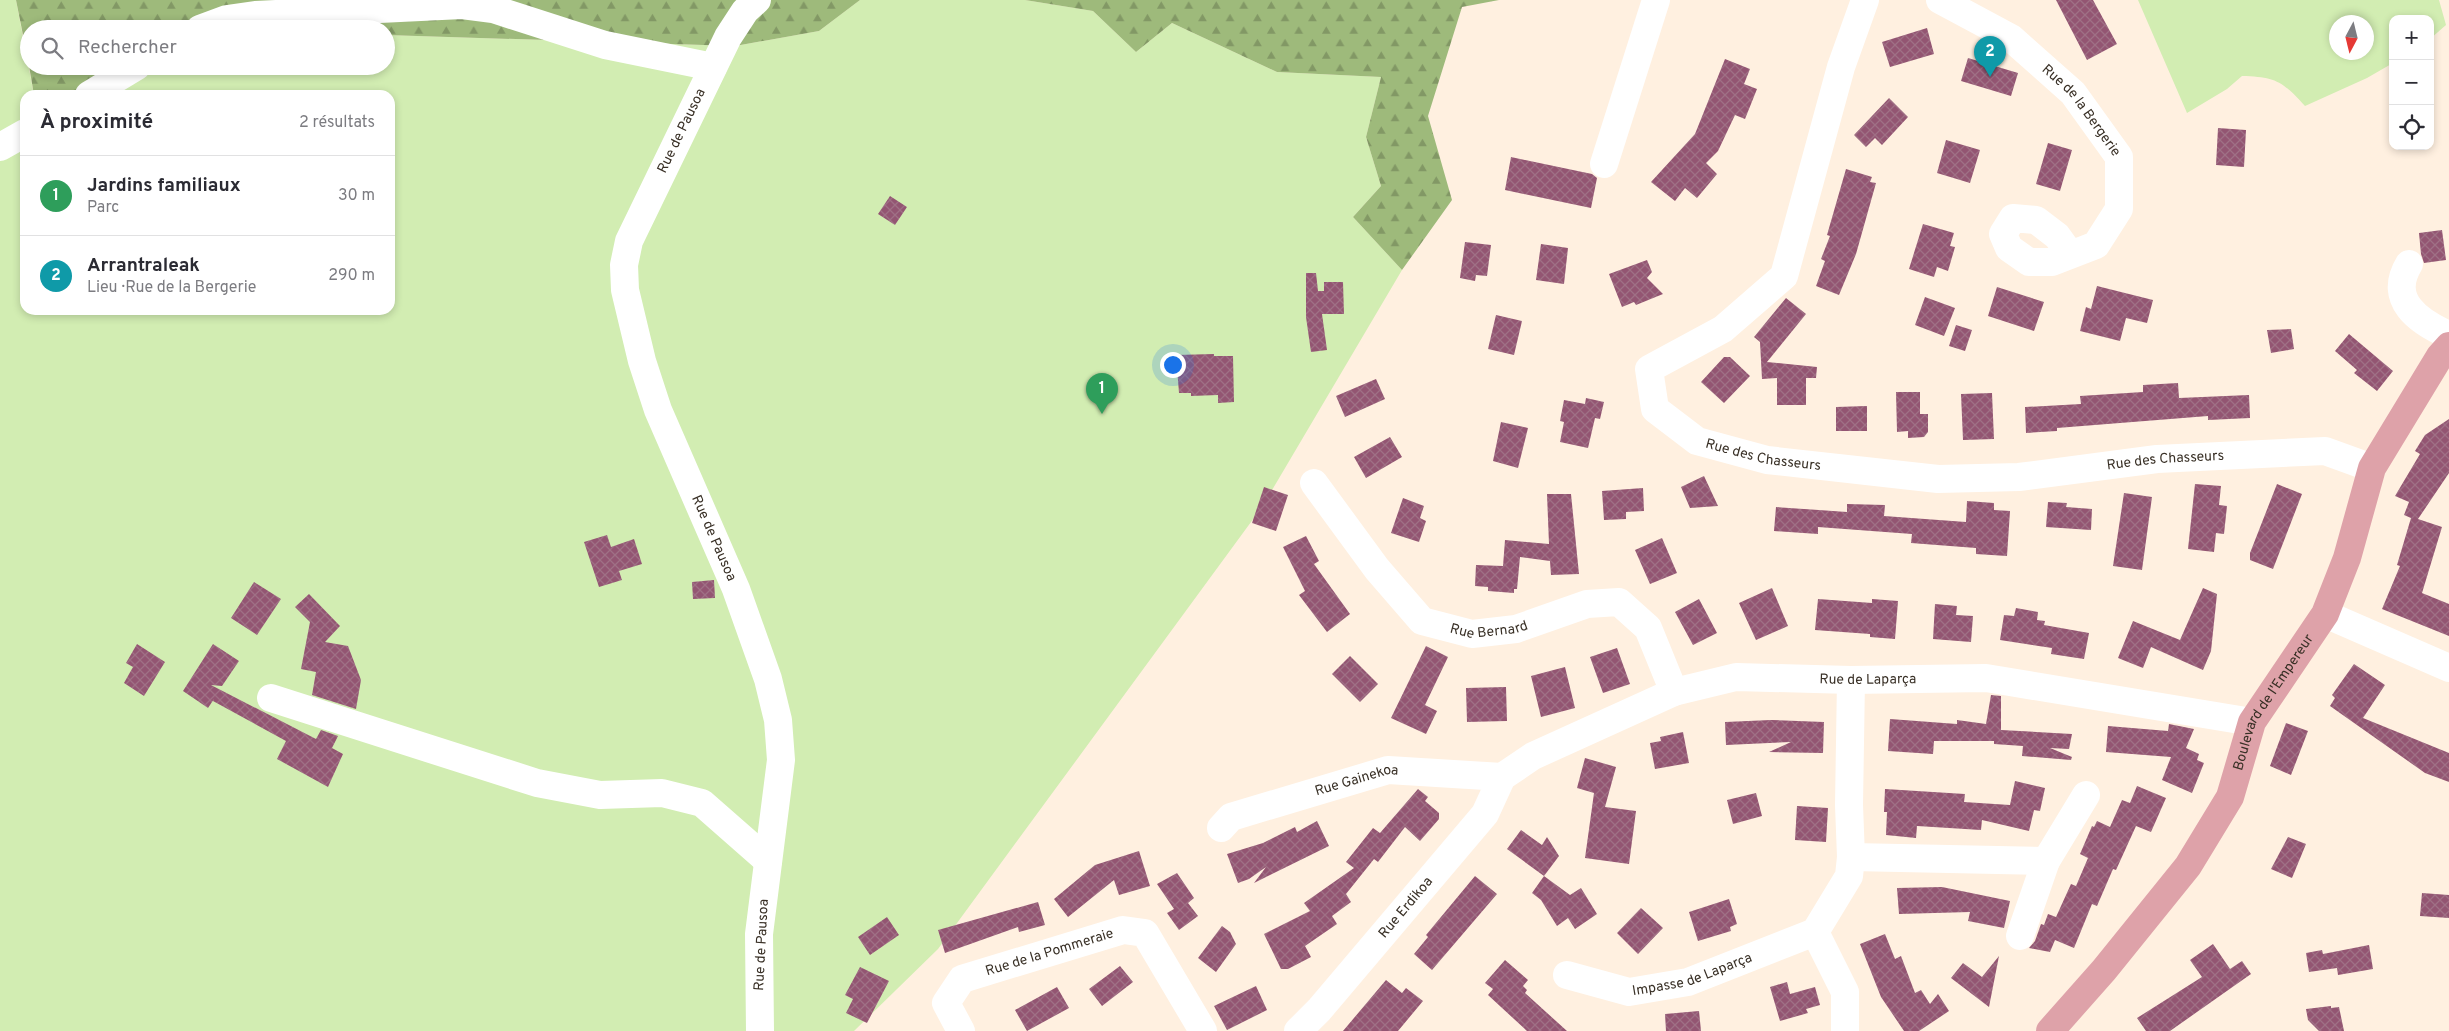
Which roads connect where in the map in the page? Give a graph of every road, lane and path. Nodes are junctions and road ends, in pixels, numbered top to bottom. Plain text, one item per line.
1 (757, 0) edge
2 (1656, 0) edge
3 (1865, 0) edge
4 (1940, 0) edge
5 (224, 20) edge
6 (713, 67) junction
7 (122, 75) edge
8 (97, 90) edge
9 (20, 136) edge
10 (0, 147) edge
11 (1604, 164) dead end
12 (2070, 254) dead end
13 (2409, 264) dead end
14 (2447, 350) edge
15 (2372, 468) junction
16 (1314, 483) dead end
17 (2325, 614) junction
18 (2449, 668) edge
19 (1851, 680) junction
20 (1674, 692) junction
21 (272, 698) dead end
22 (2252, 722) junction
23 (1502, 777) junction
24 (2086, 795) dead end
25 (1220, 828) dead end
26 (1852, 857) junction
27 (768, 861) junction
28 (2046, 861) junction
29 (1815, 932) junction
30 (2020, 936) dead end
31 (1567, 975) dead end
32 (760, 1031) edge
33 (961, 1031) edge
34 (1203, 1031) edge
35 (1298, 1031) edge
36 (1845, 1031) edge
37 (2050, 1031) edge

1 - 6 street, Rue de Pausoa
2 - 11 street
3 - 15 street, Rue des Chasseurs
4 - 12 street, Rue de la Bergerie
5 - 6 street
6 - 27 street, Rue de Pausoa
7 - 8 street
9 - 10 street
13 - 14 street
14 - 15 main road, Boulevard de l'Empereur
15 - 17 main road, Boulevard de l'Empereur
16 - 20 street, Rue Bernard
17 - 18 street
17 - 22 main road, Boulevard de l'Empereur
19 - 20 street, Rue de Laparça
19 - 22 street, Rue de Laparça
19 - 26 street
20 - 23 street, Rue de Laparça
21 - 27 street
22 - 37 main road, Boulevard de l'Empereur
23 - 25 street, Rue Gainekoa
23 - 35 street, Rue Erdikoa
24 - 28 street
26 - 28 street
26 - 29 street
27 - 32 street, Rue de Pausoa
28 - 30 street
29 - 31 street, Impasse de Laparça
29 - 36 street
33 - 34 street, Rue de la Pommeraie

